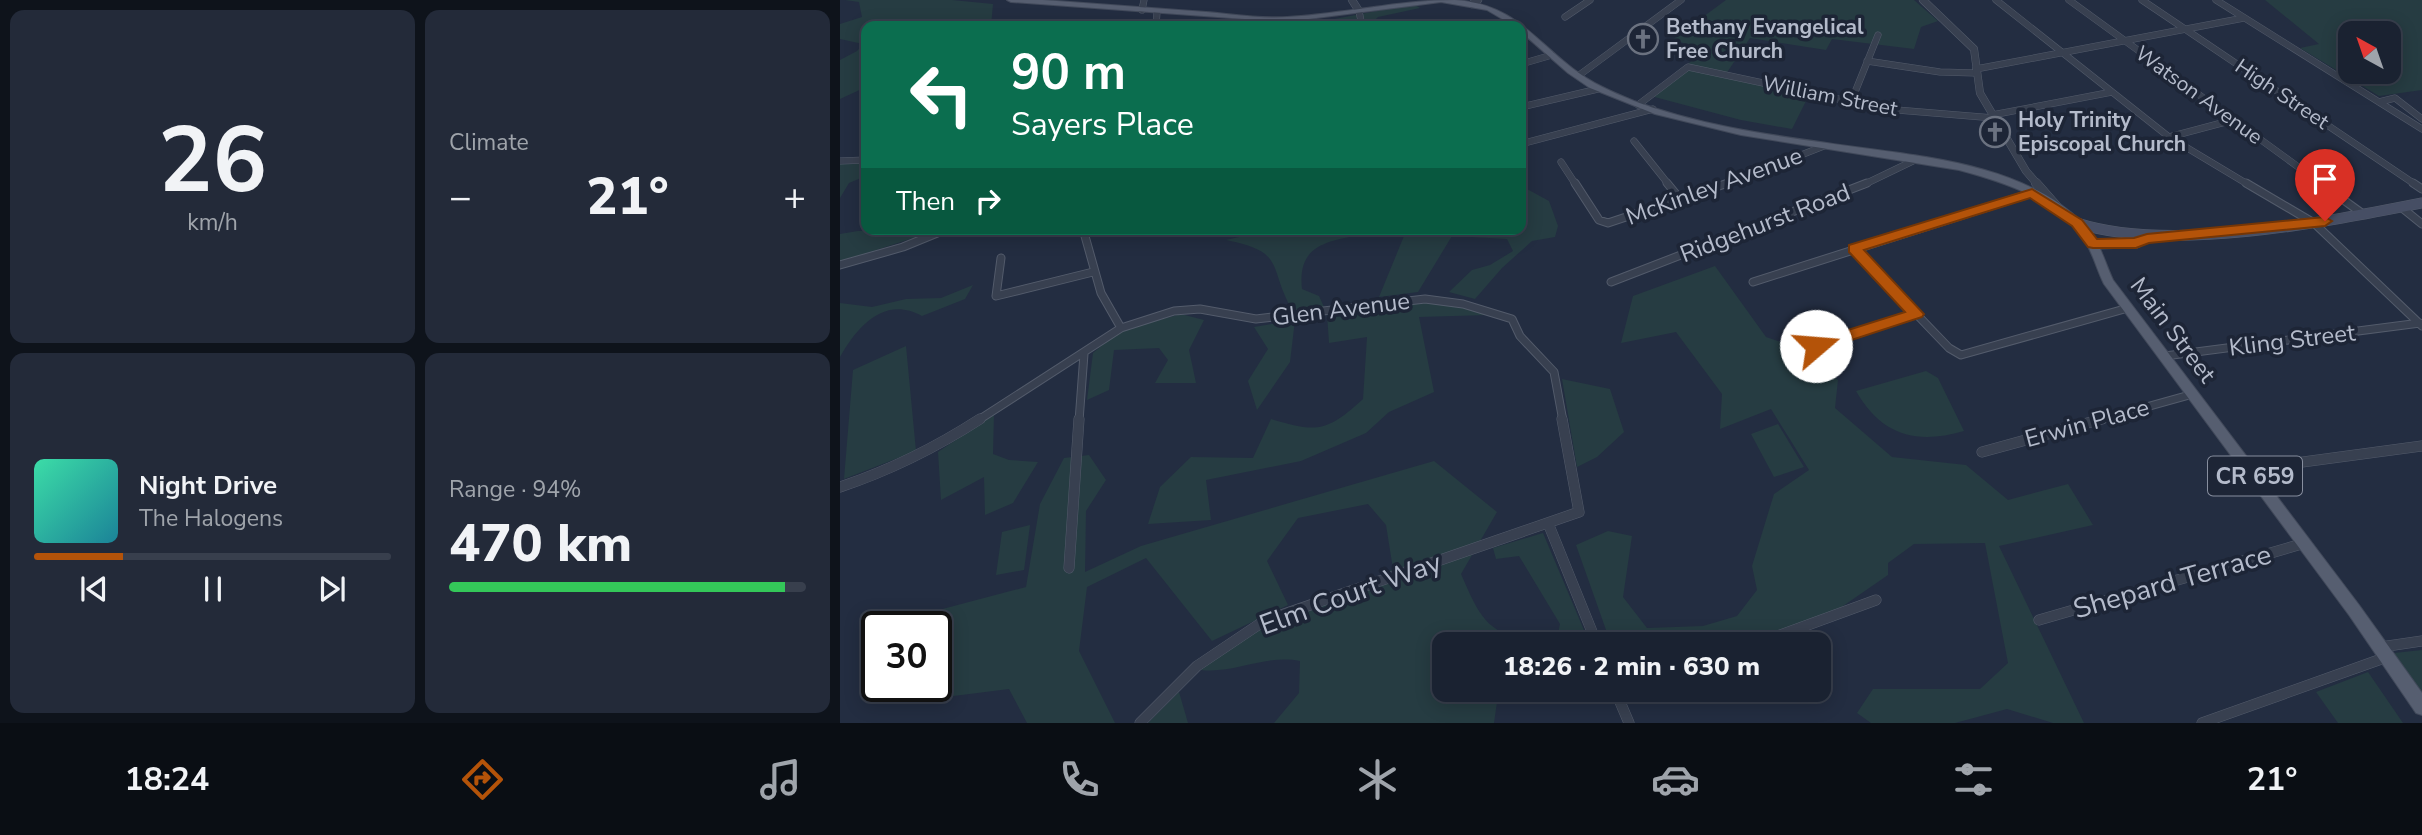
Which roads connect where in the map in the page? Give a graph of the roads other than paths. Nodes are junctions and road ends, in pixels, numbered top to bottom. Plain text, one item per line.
1 (1010, 0) edge
2 (1144, 0) edge
3 (1352, 0) edge
4 (1590, 0) edge
5 (1681, 0) edge
6 (1923, 0) edge
7 (1996, 0) edge
8 (2069, 0) edge
9 (2142, 0) edge
10 (2216, 0) edge
11 (1061, 2) edge
12 (1475, 2) edge
13 (1142, 10) junction
14 (1359, 11) junction
15 (1157, 12) junction
16 (1565, 17) dead end
17 (2244, 18) junction
18 (1156, 21) edge
19 (1361, 21) edge
20 (1511, 21) edge
21 (2186, 30) junction
22 (1526, 32) edge
23 (1878, 35) dead end
24 (2125, 41) junction
25 (2064, 53) junction
26 (1552, 55) junction
27 (1867, 61) junction
28 (1526, 63) edge
29 (1976, 71) junction
30 (1578, 76) junction
31 (1598, 89) junction
32 (2112, 92) junction
33 (1851, 102) junction
34 (2379, 102) junction
35 (1638, 105) junction
36 (1526, 106) edge
37 (1653, 110) junction
38 (1993, 116) junction
39 (2422, 118) edge
40 (2233, 120) junction
41 (2422, 129) edge
42 (2169, 136) junction
43 (1634, 141) dead end
44 (1526, 143) edge
45 (1824, 146) junction
46 (1917, 159) junction
47 (861, 160) edge
48 (840, 161) edge
49 (1561, 162) dead end
50 (2031, 177) junction
51 (2422, 189) edge
52 (2027, 191) junction
53 (1681, 200) junction
54 (2422, 203) edge
55 (2402, 207) junction
56 (2060, 210) junction
57 (2363, 214) junction
58 (2077, 223) junction
59 (2314, 223) junction
60 (2422, 224) edge
61 (933, 235) edge
62 (1084, 235) edge
63 (2147, 238) junction
64 (2093, 244) junction
65 (1854, 249) junction
66 (1001, 258) dead end
67 (840, 265) edge
68 (1093, 272) junction
69 (1611, 282) dead end
70 (1753, 282) dead end
71 (2128, 308) junction
72 (1916, 314) junction
73 (2421, 324) edge
74 (1121, 328) junction
75 (1816, 346) dead end
76 (1084, 354) junction
77 (2165, 356) junction
78 (2193, 394) junction
79 (2422, 446) edge
80 (1982, 452) dead end
81 (2249, 469) junction
82 (840, 487) edge
83 (1548, 523) junction
84 (2305, 543) junction
85 (1069, 568) dead end
86 (1876, 600) dead end
87 (2039, 620) dead end
88 (1592, 632) edge
89 (1789, 632) edge
90 (2422, 641) edge
91 (2384, 652) junction
92 (1620, 702) edge
93 (2422, 707) edge
94 (1140, 723) edge
95 (1629, 723) edge
96 (2202, 723) edge

1 - 11 main road, Main Street
2 - 13 street
3 - 14 street
4 - 16 street
5 - 30 street
6 - 29 street
7 - 25 street
8 - 24 street, Watson Avenue
9 - 21 street, High Street
10 - 17 street
11 - 13 main road, Main Street
12 - 14 main road, Main Street
12 - 20 main road, Main Street / CR 659
13 - 15 main road, Main Street
14 - 15 main road, Main Street
14 - 19 street
15 - 18 street
17 - 21 street
17 - 34 street
21 - 24 street
21 - 51 street, High Street
22 - 26 main road, Main Street / CR 659
23 - 27 street
24 - 25 street
24 - 40 street, Watson Avenue
25 - 29 street
25 - 32 street
26 - 28 street
26 - 30 main road, Main Street / CR 659
27 - 29 street
27 - 33 street
29 - 38 street
30 - 31 main road, Main Street / CR 659
31 - 35 main road, Main Street / CR 659
31 - 36 street
32 - 38 street, William Street
32 - 42 street
33 - 35 street, William Street
33 - 38 street, William Street
34 - 39 street
34 - 41 street
35 - 37 main road, Main Street / CR 659
37 - 44 street
37 - 45 main road, Main Street / CR 659
38 - 50 street
40 - 42 street
40 - 57 street, Watson Avenue
42 - 59 street
43 - 53 street
45 - 46 main road, Main Street / CR 659
45 - 53 street, McKinley Avenue
46 - 52 main road, Main Street / CR 659
46 - 69 street, Ridgehurst Road
47 - 48 street
49 - 53 street, McKinley Avenue
50 - 52 street
50 - 56 street
52 - 56 main road, Main Street / CR 659
52 - 65 street
54 - 55 main road
55 - 57 main road
55 - 60 street
56 - 58 main road, Main Street / CR 659
57 - 59 main road
58 - 63 main road
58 - 64 main road, Main Street / CR 659
59 - 63 main road
59 - 73 street
61 - 67 street
62 - 68 street
63 - 64 main road
64 - 71 main road, Main Street / CR 659
65 - 70 street
65 - 72 street
66 - 68 street
68 - 74 street
71 - 72 street
71 - 77 main road, Main Street / CR 659
72 - 75 street
73 - 77 street, Kling Street
74 - 76 street, Glen Avenue
74 - 83 street, Glen Avenue
76 - 82 street, Glen Avenue
76 - 85 street
77 - 78 main road, Main Street / CR 659
78 - 80 street, Erwin Place
78 - 81 main road, Main Street / CR 659
79 - 81 street
81 - 84 main road, Main Street / CR 659
83 - 88 street
83 - 94 street, Elm Court Way
84 - 87 street, Shepard Terrace
84 - 91 main road, Main Street / CR 659
86 - 89 street
90 - 91 street
91 - 93 main road, Main Street / CR 659
91 - 96 street
92 - 95 street

